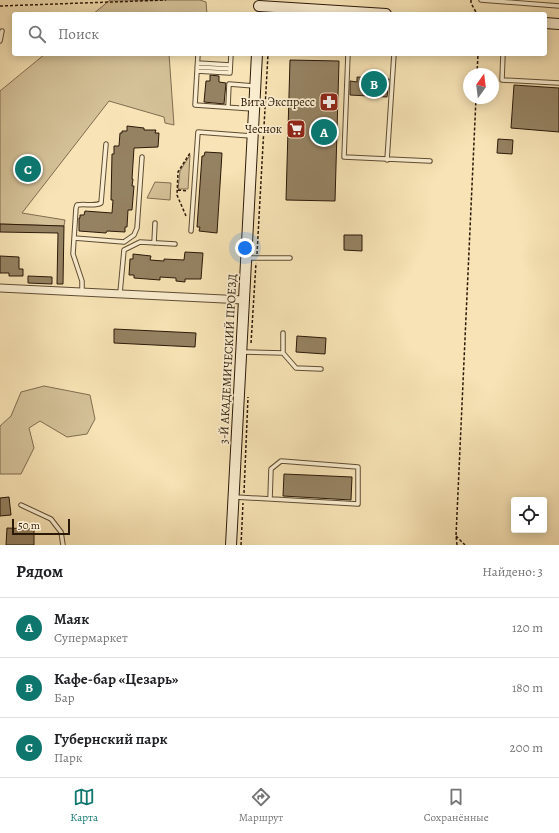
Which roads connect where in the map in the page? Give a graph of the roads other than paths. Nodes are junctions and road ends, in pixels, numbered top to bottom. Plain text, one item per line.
1 (481, 0) edge
2 (559, 6) edge
3 (259, 7) edge
4 (327, 12) edge
5 (547, 23) edge
6 (559, 24) edge
7 (2, 31) dead end
8 (0, 41) edge
9 (198, 56) edge
10 (231, 56) edge
11 (257, 56) edge
12 (348, 56) edge
13 (394, 56) edge
14 (503, 56) edge
15 (198, 67) junction
16 (230, 69) junction
17 (559, 83) edge
18 (255, 86) junction
19 (228, 107) junction
20 (254, 109) junction
21 (252, 136) junction
22 (106, 144) dead end
23 (142, 157) dead end
24 (387, 160) junction
25 (430, 160) dead end
26 (155, 223) dead end
27 (191, 231) dead end
28 (74, 238) junction
29 (154, 243) junction
30 (175, 244) dead end
31 (246, 258) junction
32 (290, 258) dead end
33 (0, 288) edge
34 (82, 291) junction
35 (120, 293) junction
36 (244, 300) junction
37 (283, 333) dead end
38 (246, 352) junction
39 (282, 353) junction
40 (320, 369) dead end
41 (239, 496) junction
42 (270, 500) junction
43 (21, 505) dead end
44 (63, 545) edge
45 (230, 545) edge

1 - 2 lane
3 - 4 street
5 - 6 street
7 - 8 lane
9 - 15 lane
10 - 16 lane
11 - 18 street, 3-Й АКАДЕМИЧЕСКИЙ ПРОЕЗД
12 - 24 lane
13 - 24 lane
14 - 17 lane
15 - 16 lane
15 - 16 lane
15 - 19 lane
18 - 19 lane
18 - 20 street, 3-Й АКАДЕМИЧЕСКИЙ ПРОЕЗД
19 - 20 lane
20 - 21 street, 3-Й АКАДЕМИЧЕСКИЙ ПРОЕЗД
21 - 27 lane
21 - 31 street, 3-Й АКАДЕМИЧЕСКИЙ ПРОЕЗД
22 - 28 lane
23 - 28 lane
24 - 25 lane
26 - 29 lane
28 - 34 lane
29 - 30 lane
29 - 35 lane
31 - 32 lane
31 - 36 street, 3-Й АКАДЕМИЧЕСКИЙ ПРОЕЗД
33 - 34 street
34 - 35 street
35 - 36 street
36 - 38 street, 3-Й АКАДЕМИЧЕСКИЙ ПРОЕЗД
37 - 39 lane
38 - 39 lane
38 - 41 street, 3-Й АКАДЕМИЧЕСКИЙ ПРОЕЗД
39 - 40 lane
41 - 42 lane
41 - 45 street, 3-Й АКАДЕМИЧЕСКИЙ ПРОЕЗД
42 - 42 lane
43 - 44 lane

